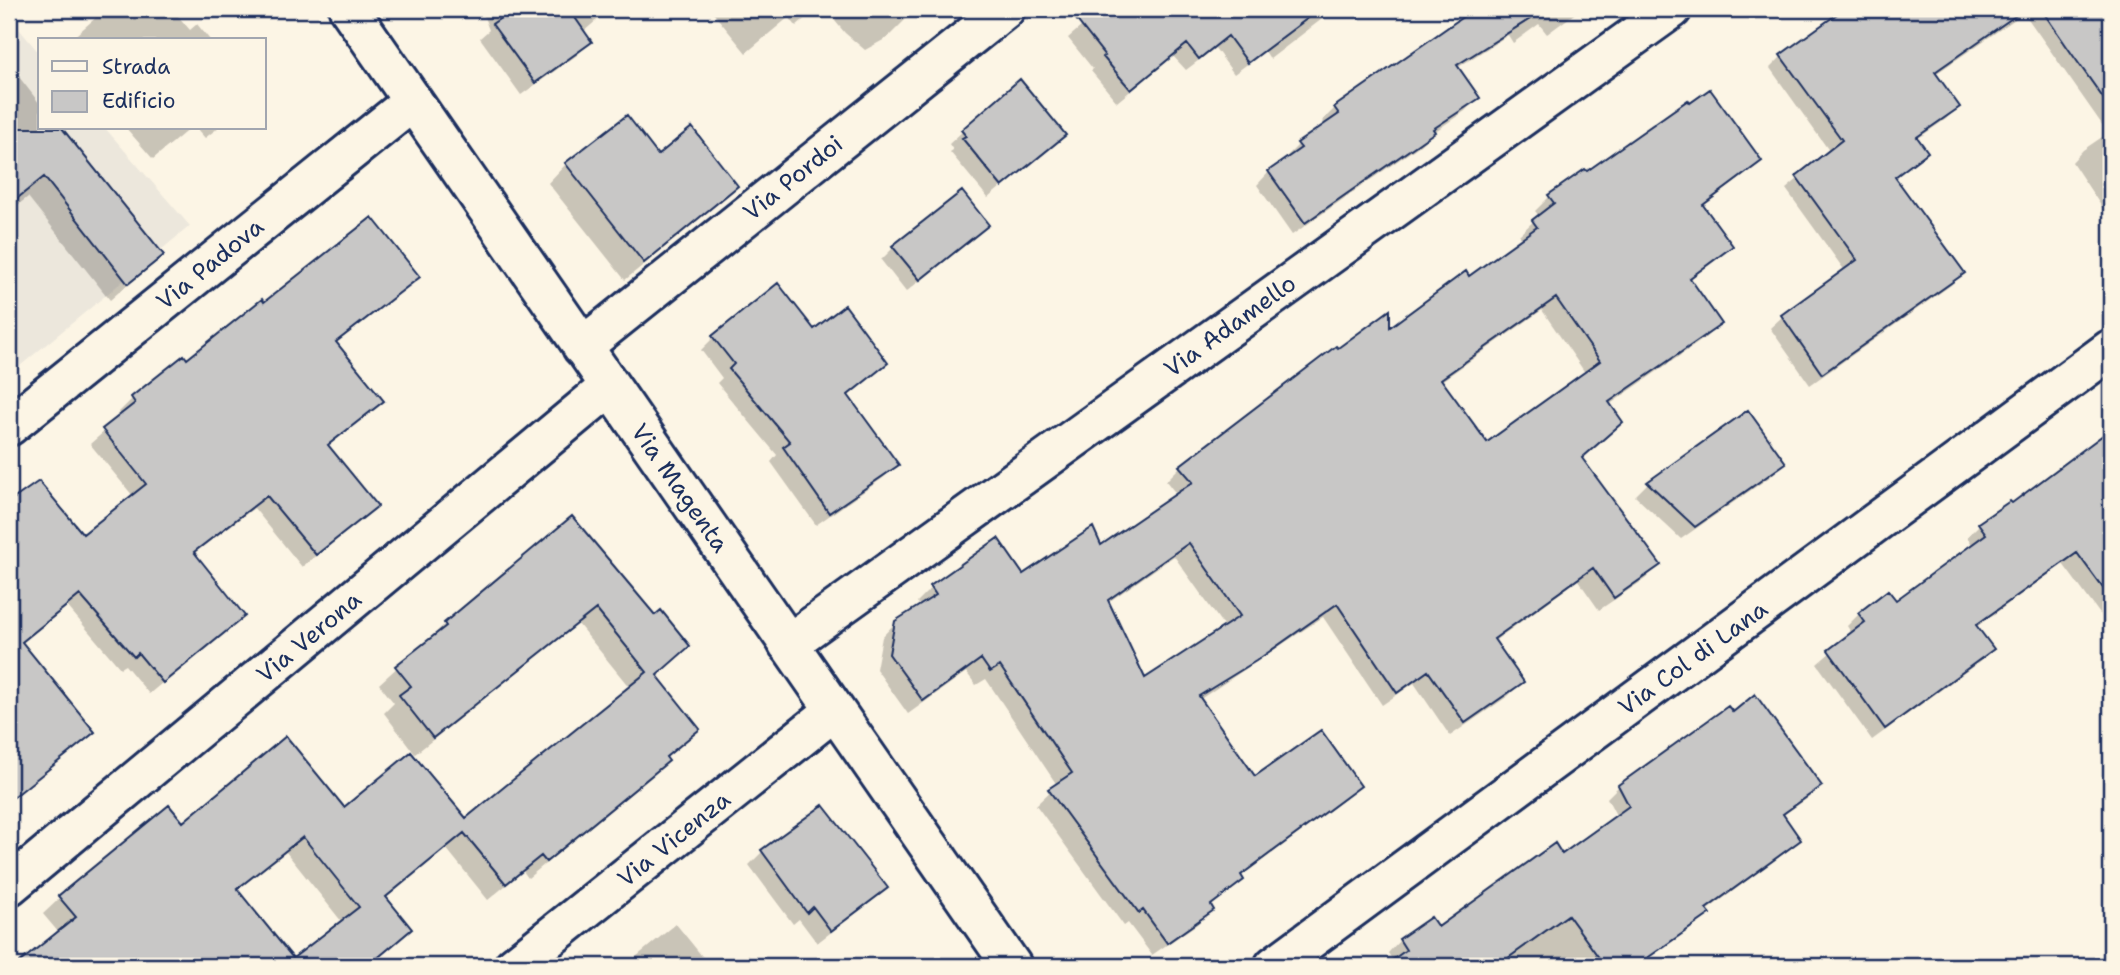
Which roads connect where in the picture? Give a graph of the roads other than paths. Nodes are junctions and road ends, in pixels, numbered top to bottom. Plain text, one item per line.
1 (349, 9) edge
2 (1005, 9) edge
3 (1672, 9) edge
4 (412, 102) junction
5 (582, 347) junction
6 (2111, 349) edge
7 (609, 387) junction
8 (9, 426) edge
9 (788, 644) junction
10 (834, 711) junction
11 (9, 886) edge
12 (514, 966) edge
13 (1012, 966) edge
14 (1274, 966) edge

1 - 4 street, Via Magenta
2 - 5 street, Via Pordoi
3 - 9 street, Via Adamello
4 - 5 street, Via Magenta
4 - 8 street, Via Padova
5 - 7 street, Via Magenta
6 - 14 street, Via Col di Lana
7 - 9 street, Via Magenta
7 - 11 street, Via Verona
9 - 10 street, Via Magenta
10 - 12 street, Via Vicenza
10 - 13 street, Via Magenta

